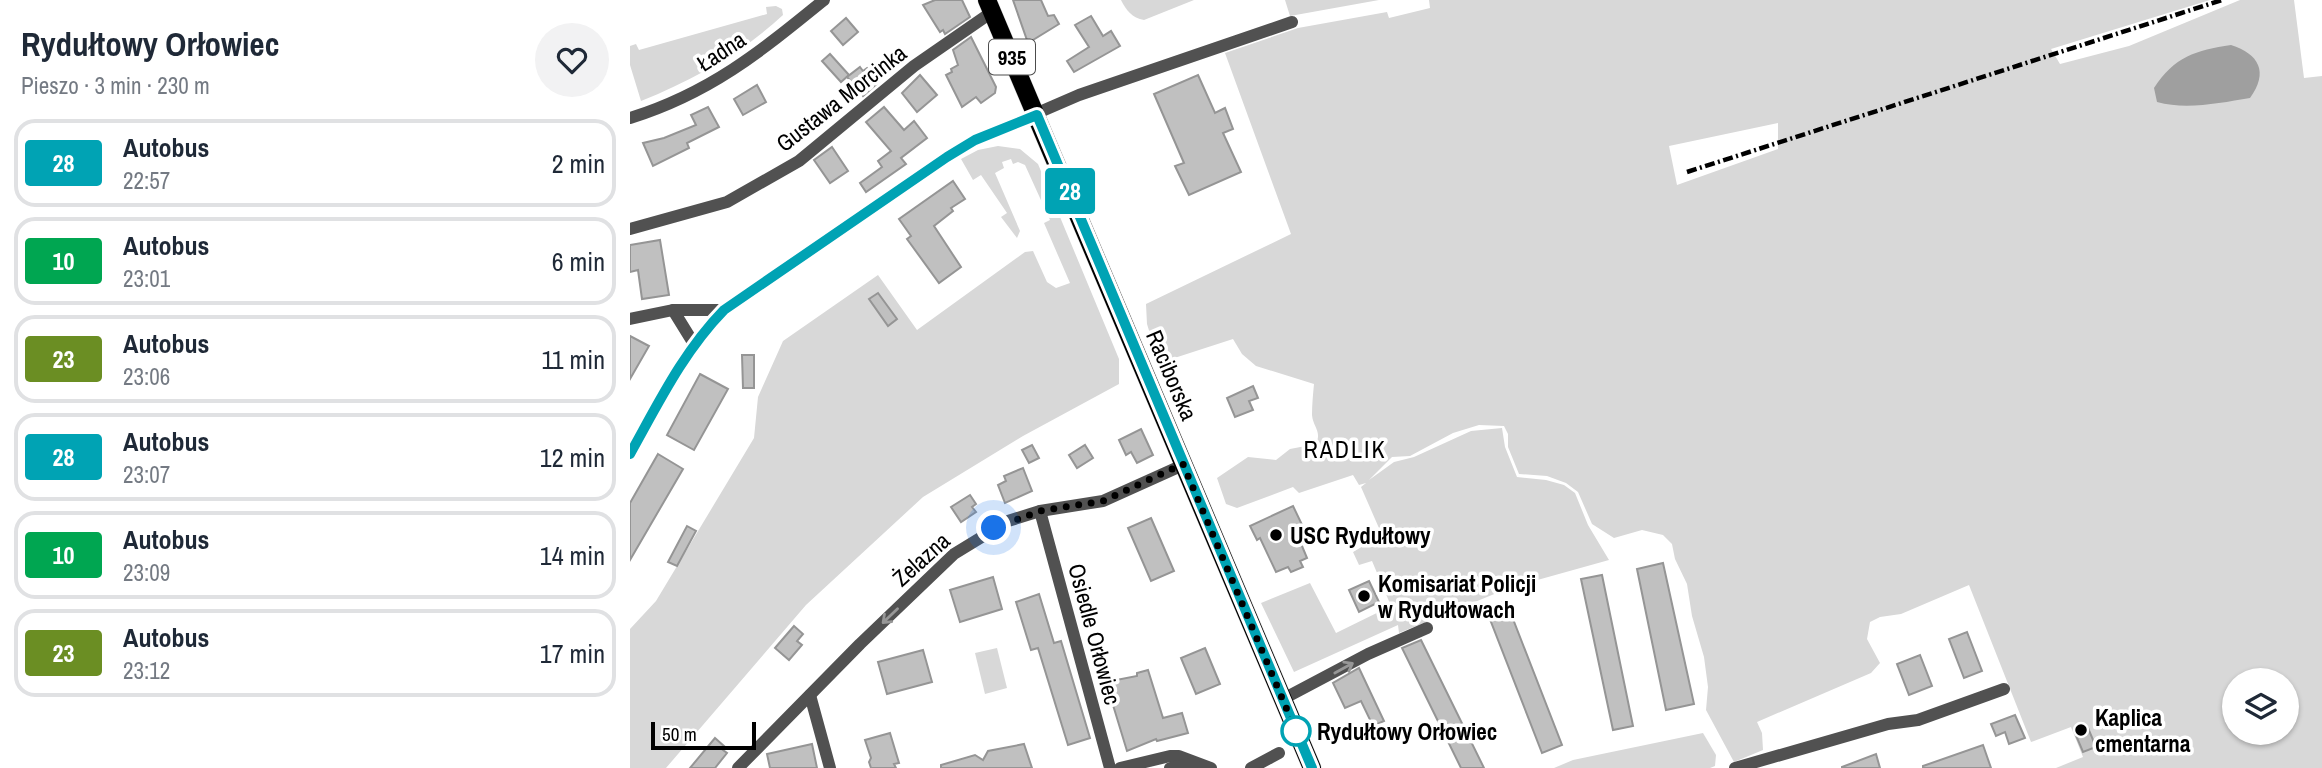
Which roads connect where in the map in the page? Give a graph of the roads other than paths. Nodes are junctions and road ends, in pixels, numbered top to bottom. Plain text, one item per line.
1 (824, 0) edge
2 (990, 6) edge
3 (1292, 22) dead end
4 (1037, 115) junction
5 (630, 118) edge
6 (630, 229) edge
7 (673, 310) junction
8 (724, 310) junction
9 (630, 319) edge
10 (694, 344) junction
11 (630, 454) edge
12 (1183, 464) junction
13 (1040, 511) junction
14 (1427, 628) dead end
15 (2004, 689) dead end
16 (810, 695) junction
17 (1283, 699) junction
18 (1279, 753) dead end
19 (1196, 763) junction
20 (738, 768) edge
21 (830, 768) edge
22 (1111, 768) edge
23 (1120, 768) edge
24 (1170, 768) edge
25 (1211, 768) edge
26 (1251, 768) edge
27 (1312, 768) edge
28 (1735, 768) edge

1 - 5 street, Ładna
2 - 4 main road, Raciborska / 935
2 - 6 street, Gustawa Morcinka
3 - 4 street
4 - 8 street
4 - 12 main road, Raciborska / 935
7 - 8 street
7 - 9 street
7 - 10 street
8 - 10 street
10 - 11 street
12 - 13 street, Żelazna
12 - 17 main road, Raciborska / 935
13 -> 16 street, Żelazna
13 - 22 street, Osiedle Orłowiec
17 -> 14 street
15 - 28 street
16 - 20 street, Żelazna
16 - 21 street
17 - 27 main road, Raciborska / 935
18 - 26 street
19 - 23 street
19 - 24 street
19 - 25 street

